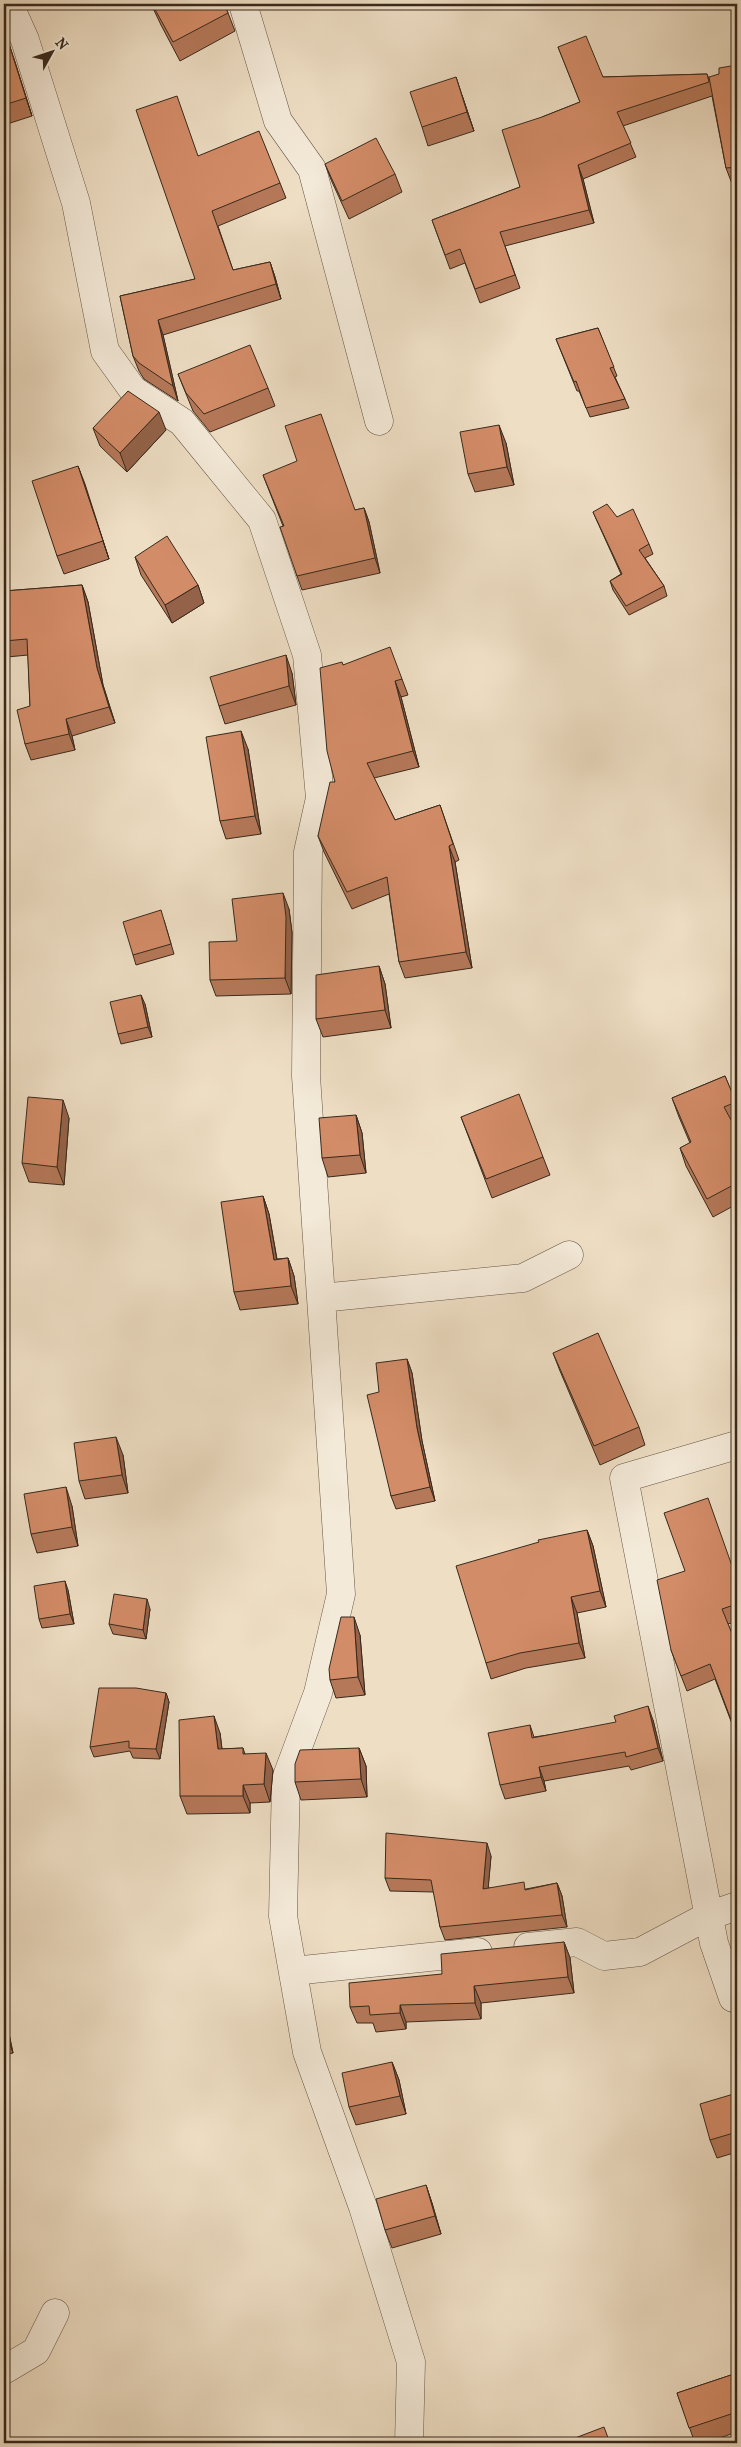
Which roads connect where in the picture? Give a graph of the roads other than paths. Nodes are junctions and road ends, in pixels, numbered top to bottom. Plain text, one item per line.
1 (9, 4) edge
2 (244, 4) edge
3 (379, 421) dead end
4 (569, 1255) dead end
5 (321, 1298) junction
6 (737, 1445) edge
7 (737, 1906) edge
8 (708, 1916) junction
9 (293, 1971) junction
10 (733, 1998) dead end
11 (55, 2313) dead end
12 (4, 2370) edge
13 (409, 2443) edge

1 - 5 street
2 - 3 street
4 - 5 street
5 - 9 street
6 - 8 street
7 - 8 street
8 - 9 street
8 - 10 street
9 - 13 street
11 - 12 street

